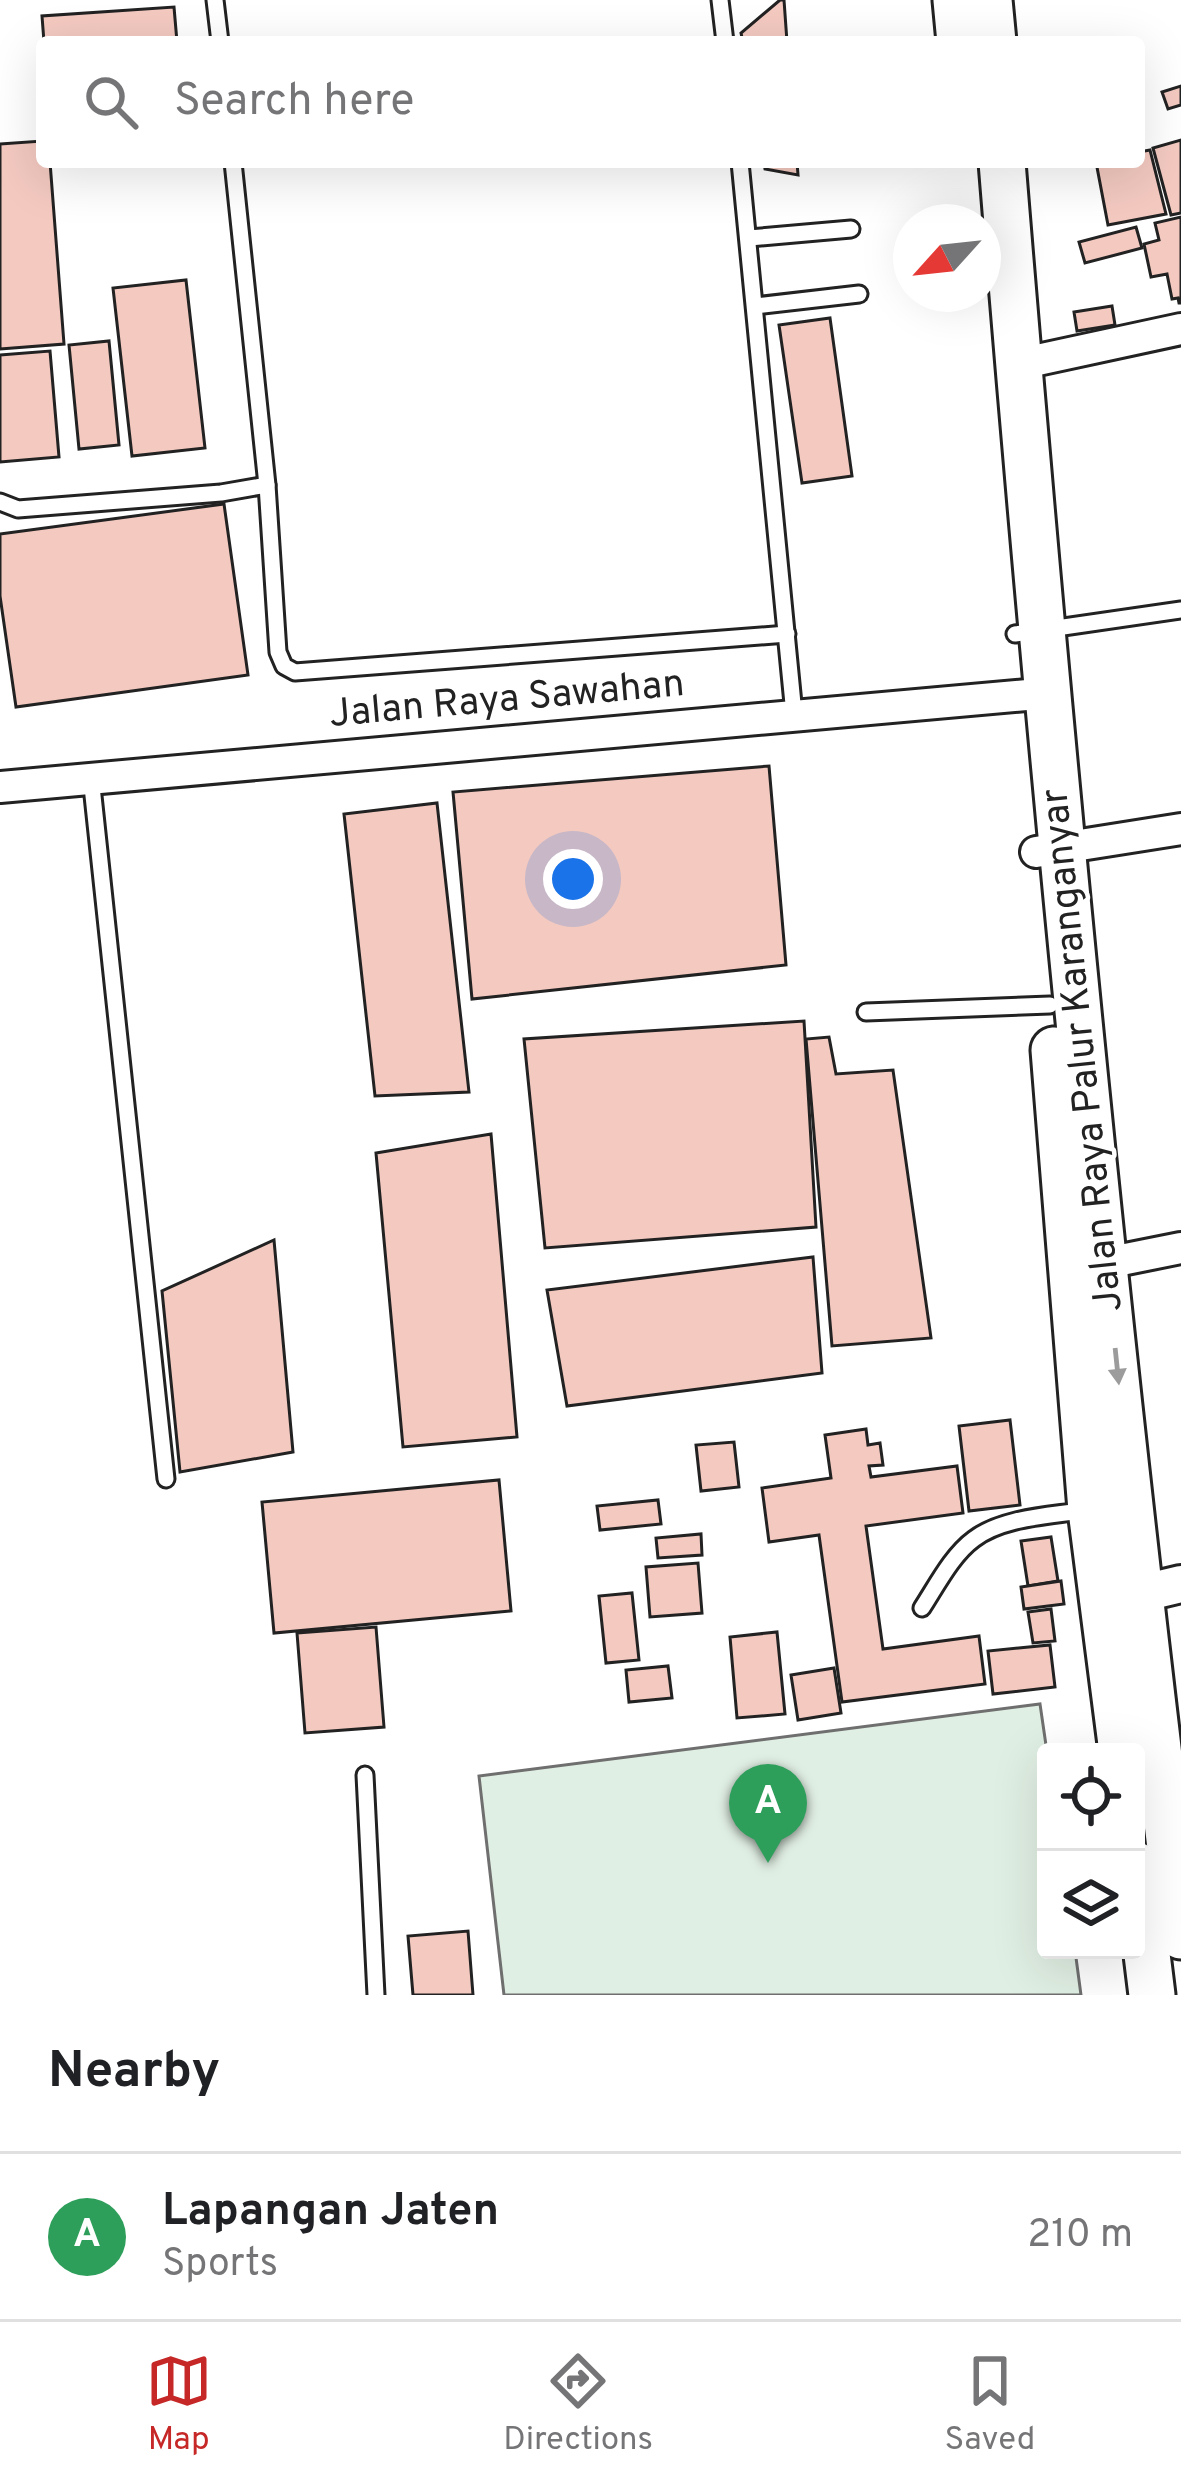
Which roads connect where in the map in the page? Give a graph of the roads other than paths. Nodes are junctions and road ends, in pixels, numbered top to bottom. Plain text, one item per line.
1 (215, 0) edge
2 (720, 0) edge
3 (956, 0) edge
4 (989, 0) edge
5 (219, 36) edge
6 (724, 36) edge
7 (959, 36) edge
8 (992, 36) edge
9 (233, 168) edge
10 (741, 168) edge
11 (972, 168) edge
12 (1003, 168) edge
13 (974, 204) edge
14 (851, 229) dead end
15 (748, 238) junction
16 (859, 294) dead end
17 (755, 306) junction
18 (987, 312) edge
19 (1181, 329) edge
20 (1039, 360) junction
21 (267, 485) junction
22 (0, 502) edge
23 (1181, 610) edge
24 (1054, 628) junction
25 (787, 634) junction
26 (1035, 695) junction
27 (794, 714) junction
28 (91, 777) junction
29 (0, 787) edge
30 (1181, 829) edge
31 (1077, 845) junction
32 (1050, 1004) junction
33 (866, 1012) dead end
34 (1181, 1248) edge
35 (1129, 1258) junction
36 (166, 1479) dead end
37 (1111, 1506) junction
38 (1145, 1592) edge
39 (922, 1608) dead end
40 (1123, 1743) edge
41 (365, 1775) dead end
42 (1181, 1936) edge
43 (1145, 1938) edge
44 (376, 1995) edge
45 (1152, 1995) edge

1 - 5 lane
2 - 6 lane
3 - 7 main road
4 - 8 main road
9 - 21 lane
10 - 15 lane
11 - 13 main road
12 - 20 main road, Jalan Raya Palur Karanganyar
14 - 15 lane
15 - 17 lane
16 - 17 lane
17 - 25 lane
18 - 24 main road, Jalan Raya Palur Karanganyar
19 - 20 street
20 - 24 main road, Jalan Raya Palur Karanganyar
21 - 22 lane
21 - 25 lane
23 - 24 lane
24 - 26 main road, Jalan Raya Palur Karanganyar
25 - 27 lane
26 - 27 street, Jalan Raya Sawahan
26 - 31 main road, Jalan Raya Palur Karanganyar
27 - 28 street, Jalan Raya Sawahan
28 - 29 street, Jalan Raya Sawahan
28 - 36 lane
30 - 31 street
31 - 32 main road, Jalan Raya Palur Karanganyar
31 - 35 main road, Jalan Raya Palur Karanganyar
32 - 33 lane
32 - 37 main road, Jalan Raya Palur Karanganyar
34 - 35 street
35 -> 37 main road, Jalan Raya Palur Karanganyar
37 - 38 main road, Jalan Raya Palur Karanganyar
37 - 39 lane
38 - 40 main road, Jalan Raya Palur Karanganyar
38 - 42 main road, Jalan Raya Palur Karanganyar
41 - 44 lane
43 - 45 main road

